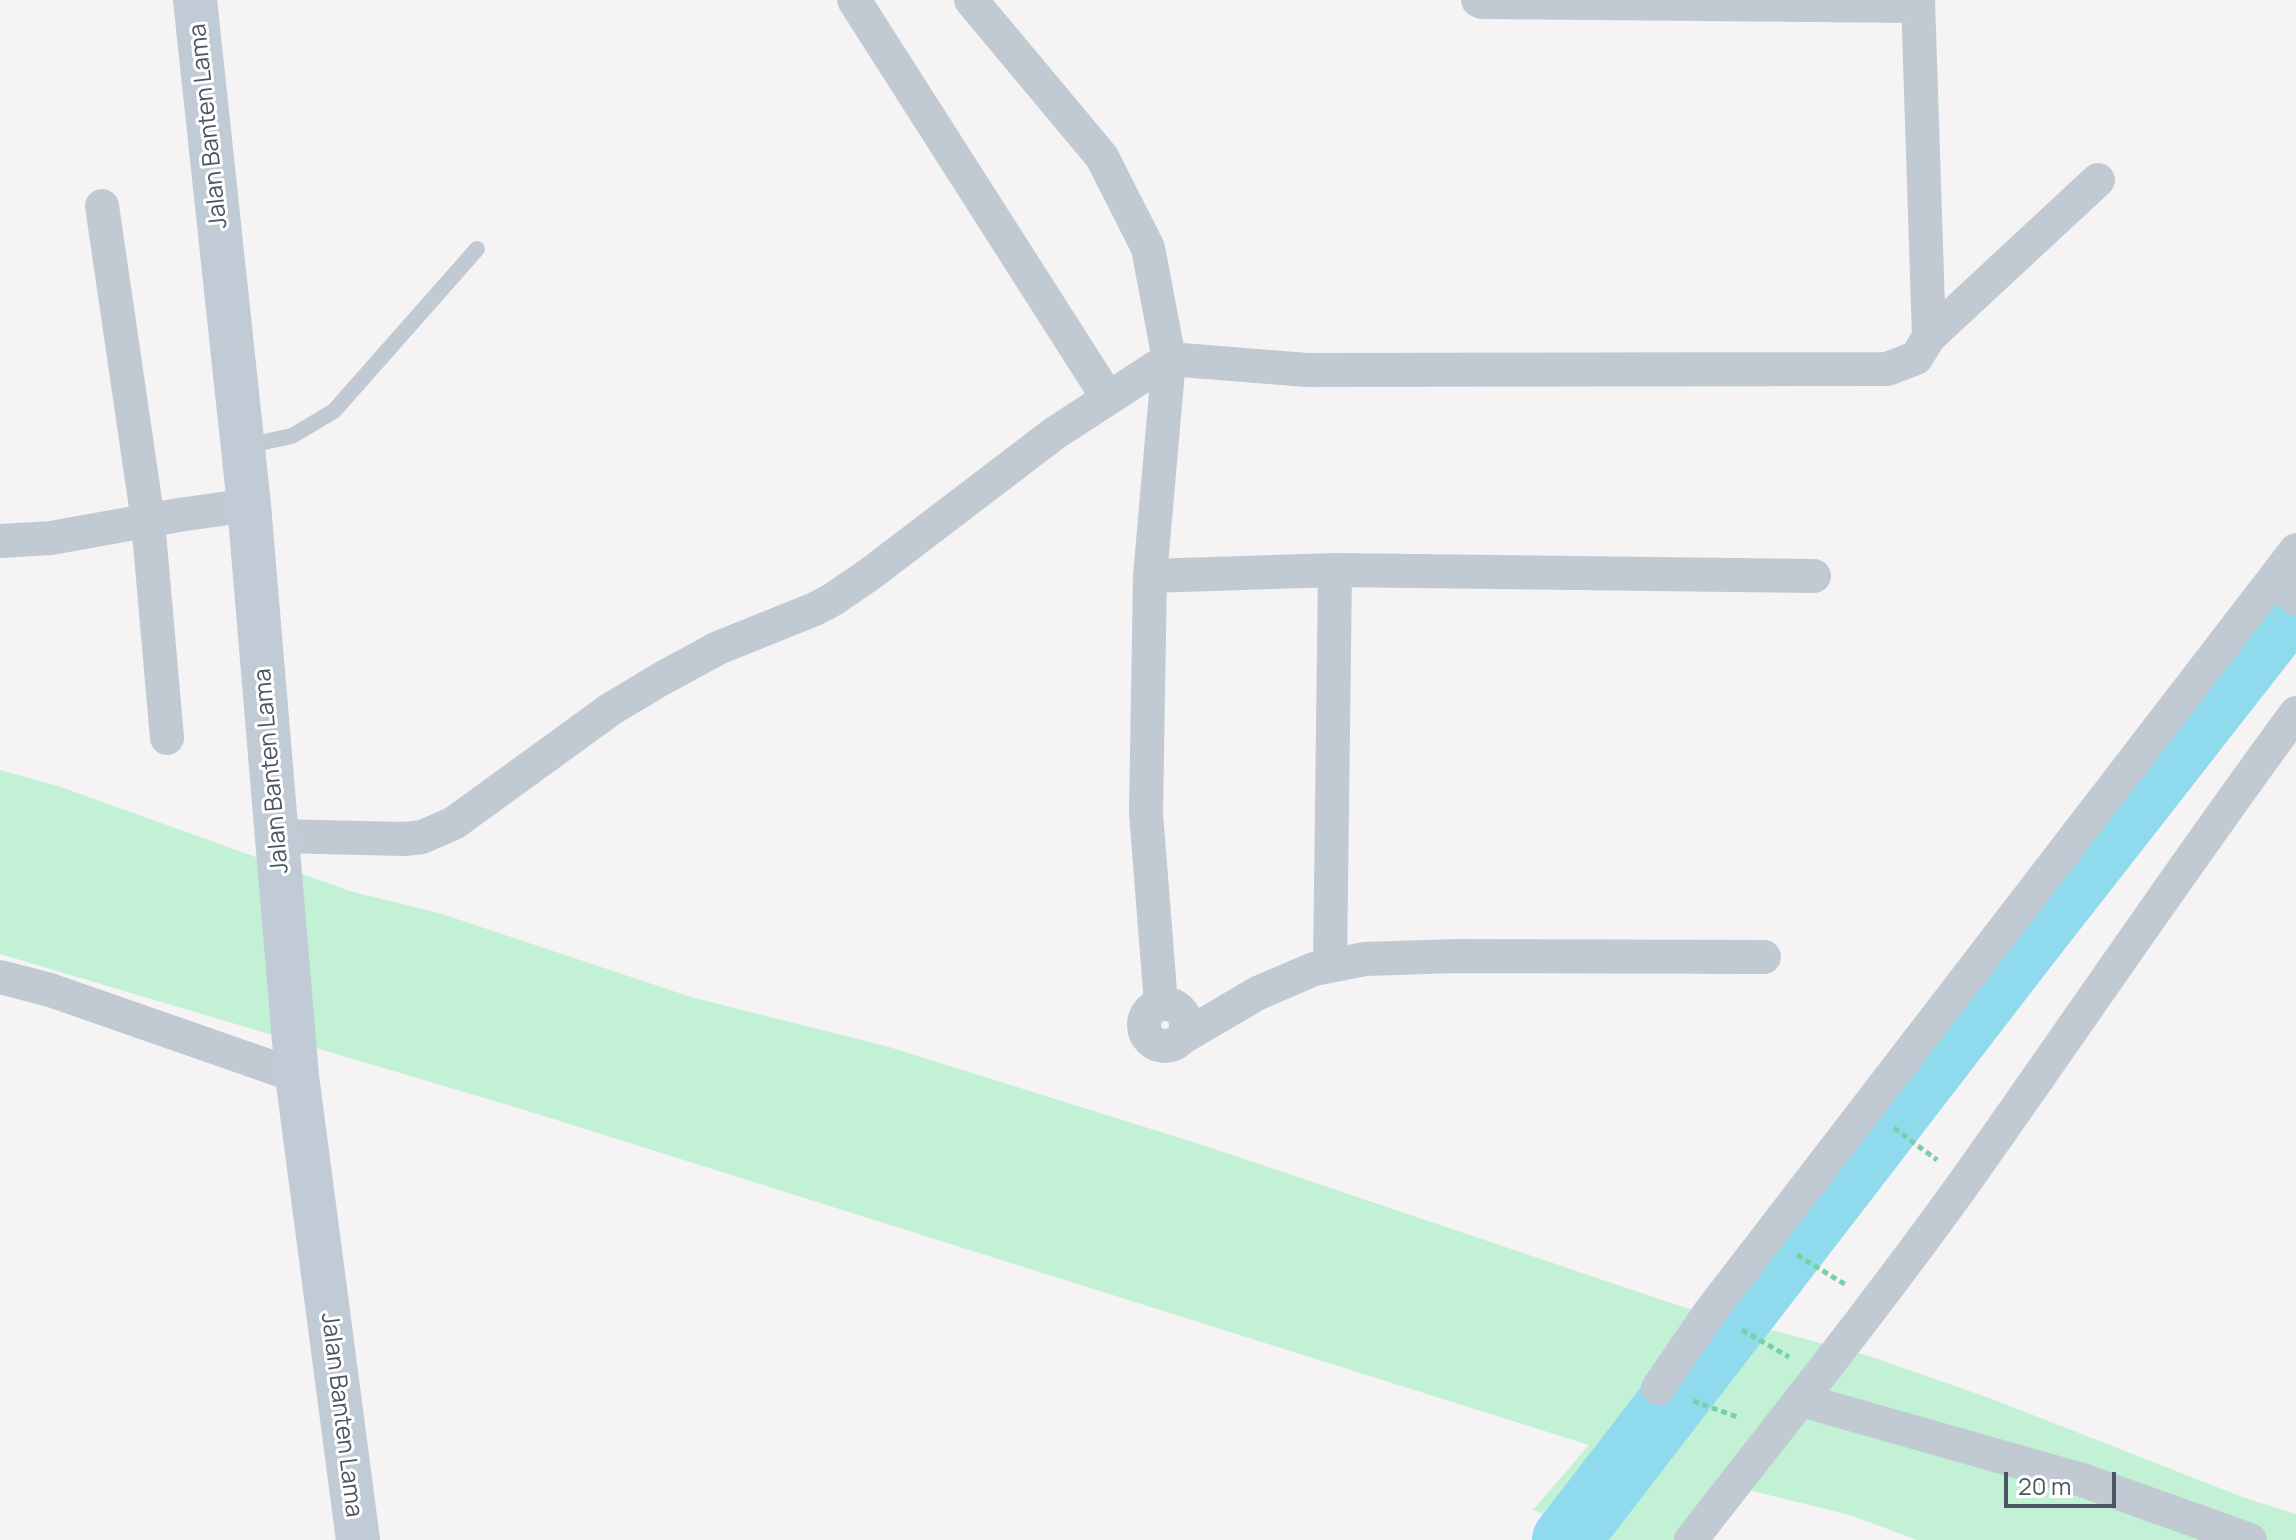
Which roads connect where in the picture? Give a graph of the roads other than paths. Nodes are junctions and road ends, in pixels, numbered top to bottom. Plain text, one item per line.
1 (195, 0) edge
2 (854, 0) edge
3 (971, 0) edge
4 (1478, 0) edge
5 (1918, 3) edge
6 (2098, 180) dead end
7 (102, 206) dead end
8 (477, 249) dead end
9 (1929, 337) junction
10 (1169, 359) junction
11 (1108, 398) junction
12 (243, 446) junction
13 (249, 505) junction
14 (148, 521) junction
15 (0, 541) edge
16 (2296, 550) edge
17 (1335, 570) junction
18 (1150, 576) junction
19 (1814, 576) dead end
20 (2286, 590) edge
21 (2296, 713) edge
22 (167, 738) dead end
23 (277, 836) junction
24 (1764, 957) dead end
25 (1330, 966) junction
26 (0, 977) edge
27 (297, 1076) junction
28 (1672, 1393) road end
29 (1801, 1400) junction
30 (358, 1540) edge
31 (1691, 1540) edge
32 (2250, 1540) edge

1 - 12 main road, Jalan Banten Lama
2 - 11 street
3 - 10 street
4 - 5 street
5 - 9 street
6 - 9 street
7 - 14 street
8 - 12 lane
9 - 10 street
10 - 11 street
10 - 18 street
11 - 23 street
12 - 13 main road, Jalan Banten Lama
13 - 14 street
13 - 23 main road, Jalan Banten Lama
14 - 15 street
14 - 22 street
16 - 20 street
17 - 18 street
17 - 19 street
17 - 25 street
18 - 25 street
20 - 28 street
21 - 29 street
23 - 27 main road, Jalan Banten Lama
24 - 25 street
26 - 27 street
27 - 30 main road, Jalan Banten Lama
29 - 31 street
29 - 32 street

